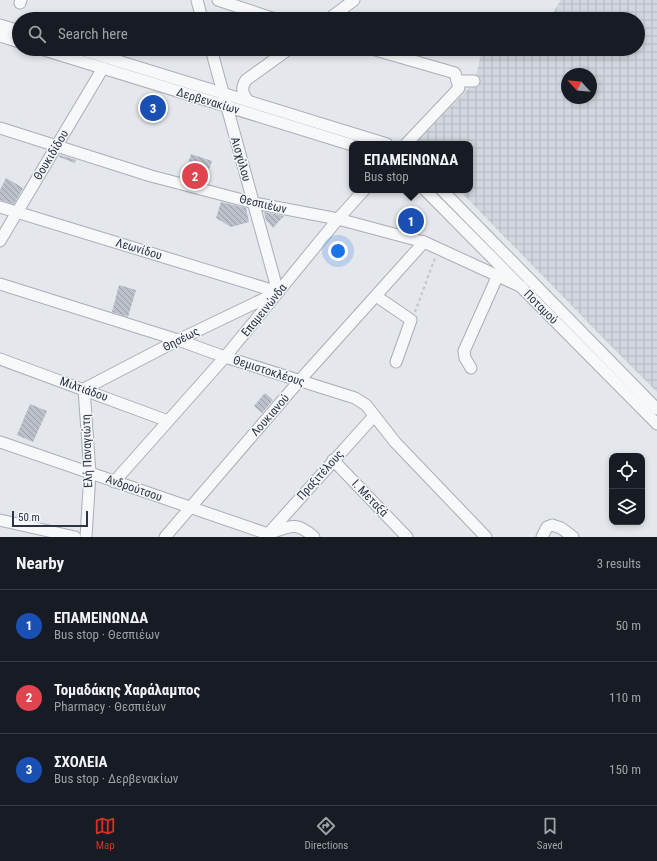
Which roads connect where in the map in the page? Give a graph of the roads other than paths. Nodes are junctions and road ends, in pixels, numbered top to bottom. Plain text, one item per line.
1 (197, 0) edge
2 (218, 0) edge
3 (354, 0) edge
4 (200, 12) edge
5 (254, 12) edge
6 (338, 12) edge
7 (0, 24) edge
8 (12, 28) edge
9 (0, 36) edge
10 (12, 40) edge
11 (64, 56) edge
12 (101, 56) edge
13 (213, 56) edge
14 (279, 56) edge
15 (396, 56) edge
16 (103, 68) junction
17 (474, 81) dead end
18 (458, 85) junction
19 (223, 94) junction
20 (247, 100) junction
21 (226, 107) junction
22 (0, 128) edge
23 (377, 141) edge
24 (409, 141) edge
25 (349, 144) edge
26 (57, 145) junction
27 (361, 193) edge
28 (428, 193) edge
29 (445, 193) edge
30 (254, 203) junction
31 (0, 207) edge
32 (17, 212) junction
33 (338, 219) junction
34 (0, 241) edge
35 (424, 242) junction
36 (498, 275) junction
37 (0, 284) edge
38 (522, 287) junction
39 (278, 292) junction
40 (376, 296) junction
41 (178, 340) junction
42 (226, 357) junction
43 (0, 359) edge
44 (396, 362) dead end
45 (471, 368) dead end
46 (300, 380) junction
47 (84, 389) junction
48 (657, 409) edge
49 (374, 416) junction
50 (168, 421) junction
51 (657, 424) edge
52 (0, 442) edge
53 (333, 460) junction
54 (90, 473) junction
55 (114, 482) junction
56 (190, 507) junction
57 (0, 520) edge
58 (268, 534) junction
59 (75, 537) edge
60 (86, 537) edge
61 (165, 537) edge
62 (314, 537) edge
63 (407, 537) edge
64 (486, 537) edge
65 (542, 537) edge
66 (573, 537) edge

1 - 4 street
2 - 5 street
3 - 6 street
7 - 8 street
9 - 10 street
11 - 16 street, Δερβενακίων
12 - 19 street, Δερβενακίων
13 - 19 street, Αισχύλου
14 - 20 street
15 - 18 street
16 - 21 street, Δερβενακίων
16 - 26 street, Θουκιδίδου
17 - 18 street
18 - 24 street
19 - 20 street, Δερβενακίων
19 - 21 street, Αισχύλου
20 - 23 street, Δερβενακίων
21 - 25 street, Δερβενακίων
21 - 30 street, Αισχύλου
22 - 26 street, Θεσπιέων
26 - 30 street, Θεσπιέων
26 - 32 street, Θουκιδίδου
27 - 33 street, Επαμεινώνδα
28 - 38 street, Ποταμού
29 - 48 street, Ποταμού
30 - 33 street, Θεσπιέων
30 - 39 street, Αισχύλου
31 - 32 street, Λεωνίδου
32 - 34 street, Θουκιδίδου
32 - 39 street, Λεωνίδου
33 - 35 street, Θεσπιέων
33 - 39 street, Επαμεινώνδα
35 - 36 street, Θεσπιέων
35 - 40 street, Λουκιανού
36 - 38 street, Θεσπιέων
36 - 45 street
37 - 41 street, Θεμιστοκλέους
38 - 51 street, Ποταμού
39 - 41 street, Θησέως
39 - 42 street, Επαμεινώνδα
40 - 44 street
40 - 46 street, Λουκιανού
41 - 42 street, Θεμιστοκλέους
41 - 47 street, Θησέως
42 - 46 street, Θεμιστοκλέους
42 - 50 street, Επαμεινώνδα
43 - 47 street, Μιλτιάδου
46 - 49 street, Θεμιστοκλέους
46 - 56 street, Λουκιανού
47 - 50 street, Μιλτιάδου
47 - 54 street, Ελή Παναγιώτη
49 - 53 street, Πραξιτέλους
49 - 64 street, Θεμιστοκλέους
50 - 55 street, Επαμεινώνδα
52 - 54 street, Ανδρούτσου
53 - 58 street, Πραξιτέλους
53 - 63 street, Ι. Μεταξά
54 - 55 street, Ανδρούτσου
54 - 60 street, Ελή Παναγιώτη
55 - 56 street, Ανδρούτσου
56 - 58 street, Ανδρούτσου
56 - 61 street, Λουκιανού
57 - 59 street
58 - 62 street
65 - 66 street

